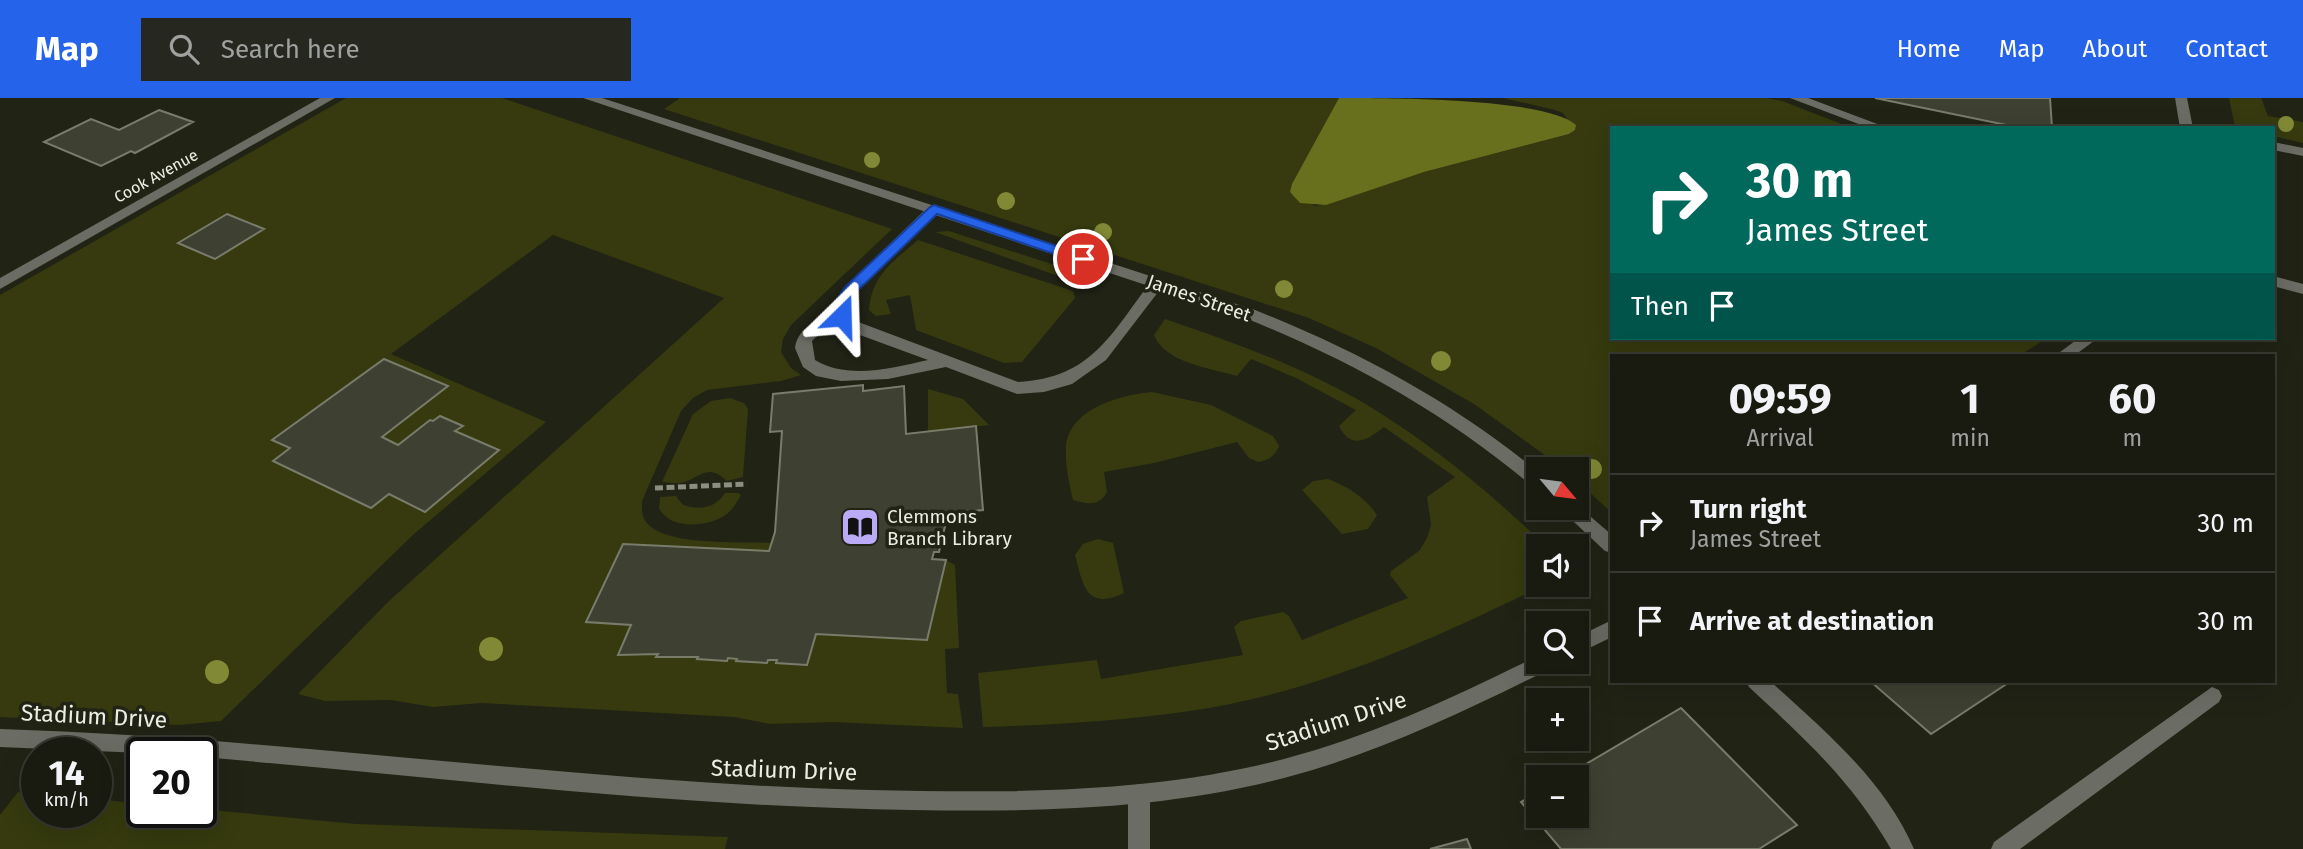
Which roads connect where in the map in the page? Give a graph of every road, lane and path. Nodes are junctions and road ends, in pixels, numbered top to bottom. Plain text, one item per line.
1 (329, 98) edge
2 (589, 98) edge
3 (1796, 98) edge
4 (2181, 98) edge
5 (1876, 126) edge
6 (2187, 126) edge
7 (2275, 146) edge
8 (2303, 152) edge
9 (934, 209) junction
10 (2275, 282) edge
11 (1157, 283) junction
12 (0, 284) edge
13 (2303, 289) edge
14 (842, 316) junction
15 (2087, 340) edge
16 (2066, 354) edge
17 (945, 362) junction
18 (1526, 471) edge
19 (747, 484) dead end
20 (655, 488) dead end
21 (1582, 520) edge
22 (1610, 544) edge
23 (1610, 629) edge
24 (1589, 640) edge
25 (1526, 671) edge
26 (1758, 683) edge
27 (2212, 696) dead end
28 (0, 738) edge
29 (1139, 794) junction
30 (1139, 849) edge
31 (1903, 849) edge
32 (2003, 849) edge

1 - 12 street, Cook Avenue
2 - 9 street, James Street
3 - 5 street
4 - 6 street
7 - 8 street
9 - 11 street, James Street
9 - 14 street
10 - 13 street
11 - 17 street
11 - 18 street, James Street
14 - 17 street
14 - 17 street
15 - 16 street
19 - 20 path
21 - 22 street
23 - 24 street
25 - 29 street, Stadium Drive
26 - 31 street
27 - 32 street
28 - 29 street, Stadium Drive
29 - 30 street

